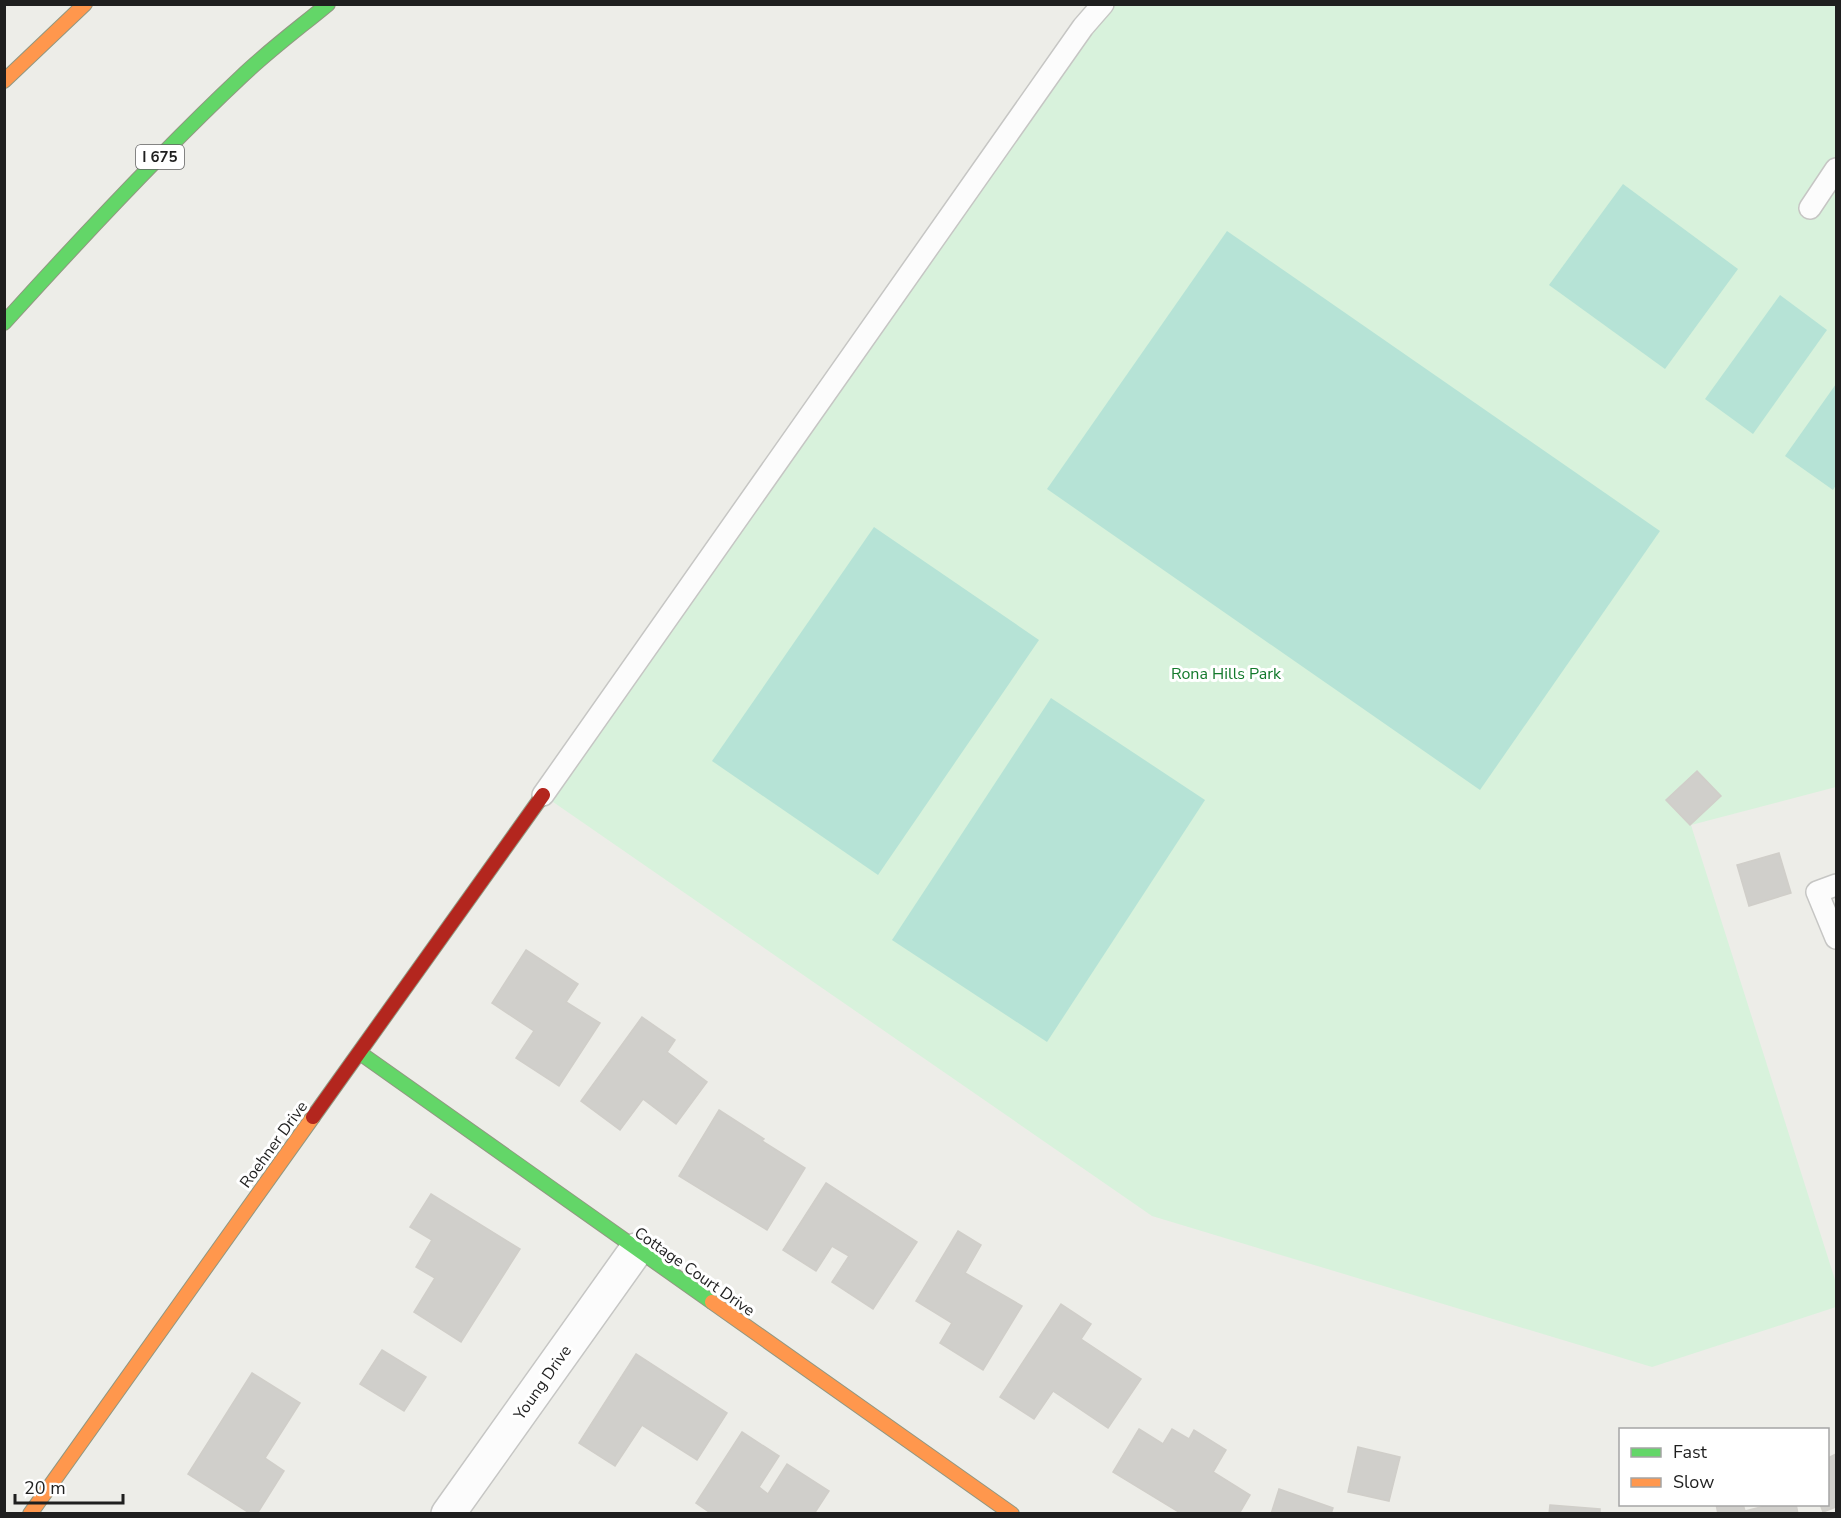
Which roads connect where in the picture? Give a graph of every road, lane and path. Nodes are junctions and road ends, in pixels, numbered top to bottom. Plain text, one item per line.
1 (85, 4) edge
2 (328, 4) edge
3 (1103, 4) edge
4 (4, 81) edge
5 (1836, 169) edge
6 (1810, 208) dead end
7 (4, 323) edge
8 (543, 795) joint
9 (1836, 885) edge
10 (1836, 938) edge
11 (360, 1053) junction
12 (636, 1250) junction
13 (30, 1514) edge
14 (448, 1514) edge
15 (1012, 1514) edge

1 - 4 main road
2 - 7 main road, I 675
3 - 8 lane
5 - 6 lane
8 - 11 main road, Roehner Drive
9 - 10 lane
11 - 12 main road, Cottage Court Drive
11 - 13 main road, Roehner Drive
12 - 14 street, Young Drive
12 - 15 main road, Cottage Court Drive

